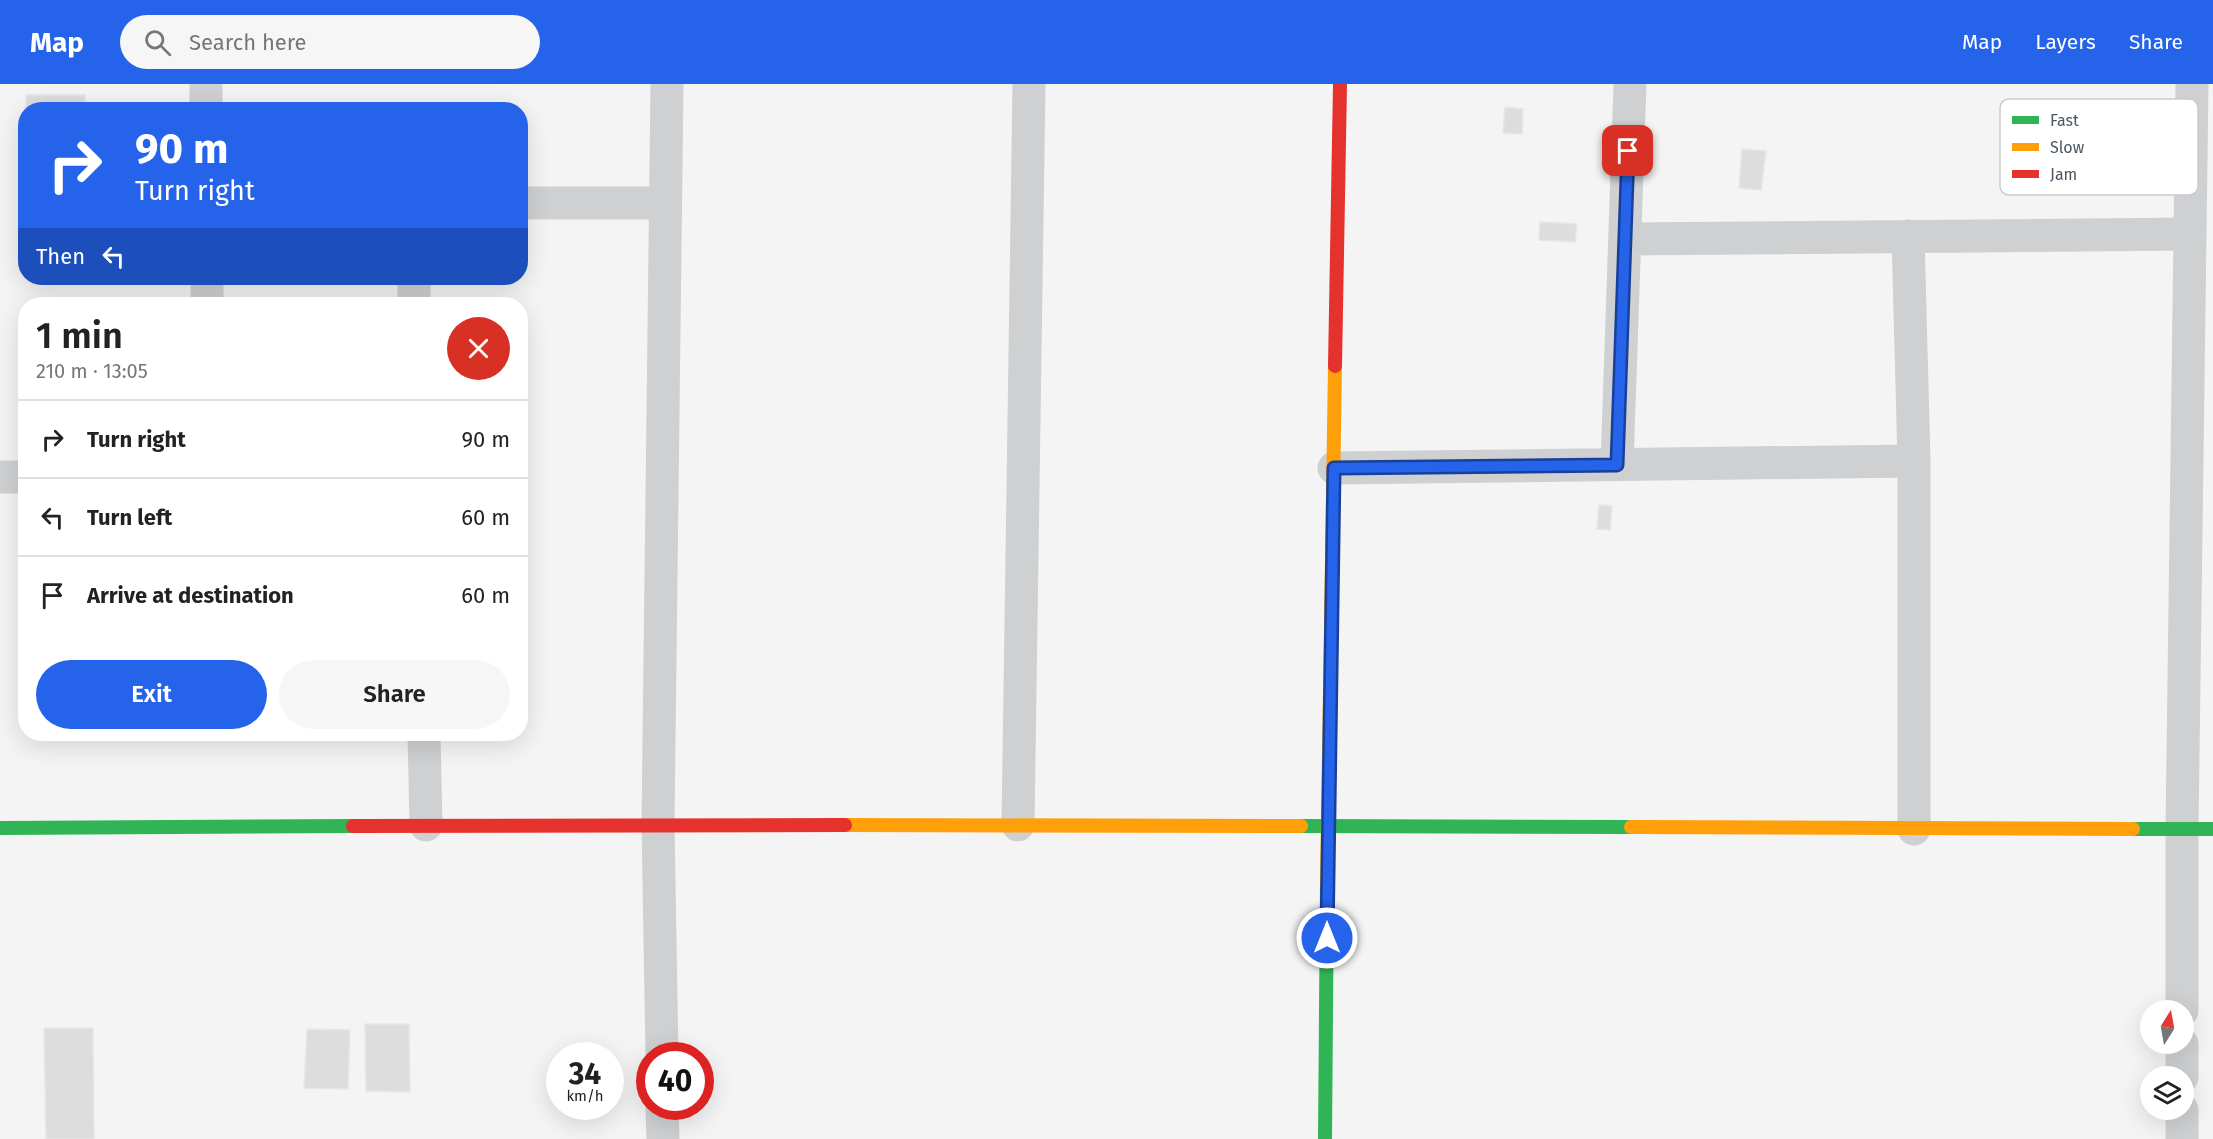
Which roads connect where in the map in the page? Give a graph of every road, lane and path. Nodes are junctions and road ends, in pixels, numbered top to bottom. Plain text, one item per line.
1 (206, 84) edge
2 (667, 84) edge
3 (1029, 84) edge
4 (1340, 84) edge
5 (1630, 84) edge
6 (2192, 84) edge
7 (2192, 99) edge
8 (206, 102) edge
9 (2191, 195) edge
10 (528, 203) edge
11 (665, 203) junction
12 (2190, 234) junction
13 (1908, 236) junction
14 (1625, 239) junction
15 (1914, 461) junction
16 (1617, 465) junction
17 (1334, 468) junction
18 (0, 477) edge
19 (18, 477) edge
20 (424, 741) edge
21 (658, 824) junction
22 (426, 825) junction
23 (1018, 825) junction
24 (1327, 826) junction
25 (0, 828) edge
26 (1914, 829) junction
27 (2197, 829) edge
28 (2183, 1000) edge
29 (662, 1042) edge
30 (662, 1120) edge
31 (2182, 1120) edge
32 (663, 1139) edge
33 (1326, 1139) edge
34 (2182, 1139) edge

1 - 8 street
2 - 11 street
3 - 23 street
4 - 17 street
5 - 14 street
6 - 7 street
9 - 12 street
10 - 11 street
11 - 21 street
12 - 13 street
12 - 27 street
13 - 14 street
13 - 15 street
14 - 16 street
15 - 16 street
15 - 26 street
16 - 17 street
17 - 24 street
18 - 19 street
20 - 22 street
21 - 22 street
21 - 23 street
21 - 29 street
22 - 25 street
23 - 24 street
24 - 26 street
24 - 33 street
26 - 27 street
27 - 28 street
30 - 32 street
31 - 34 street

